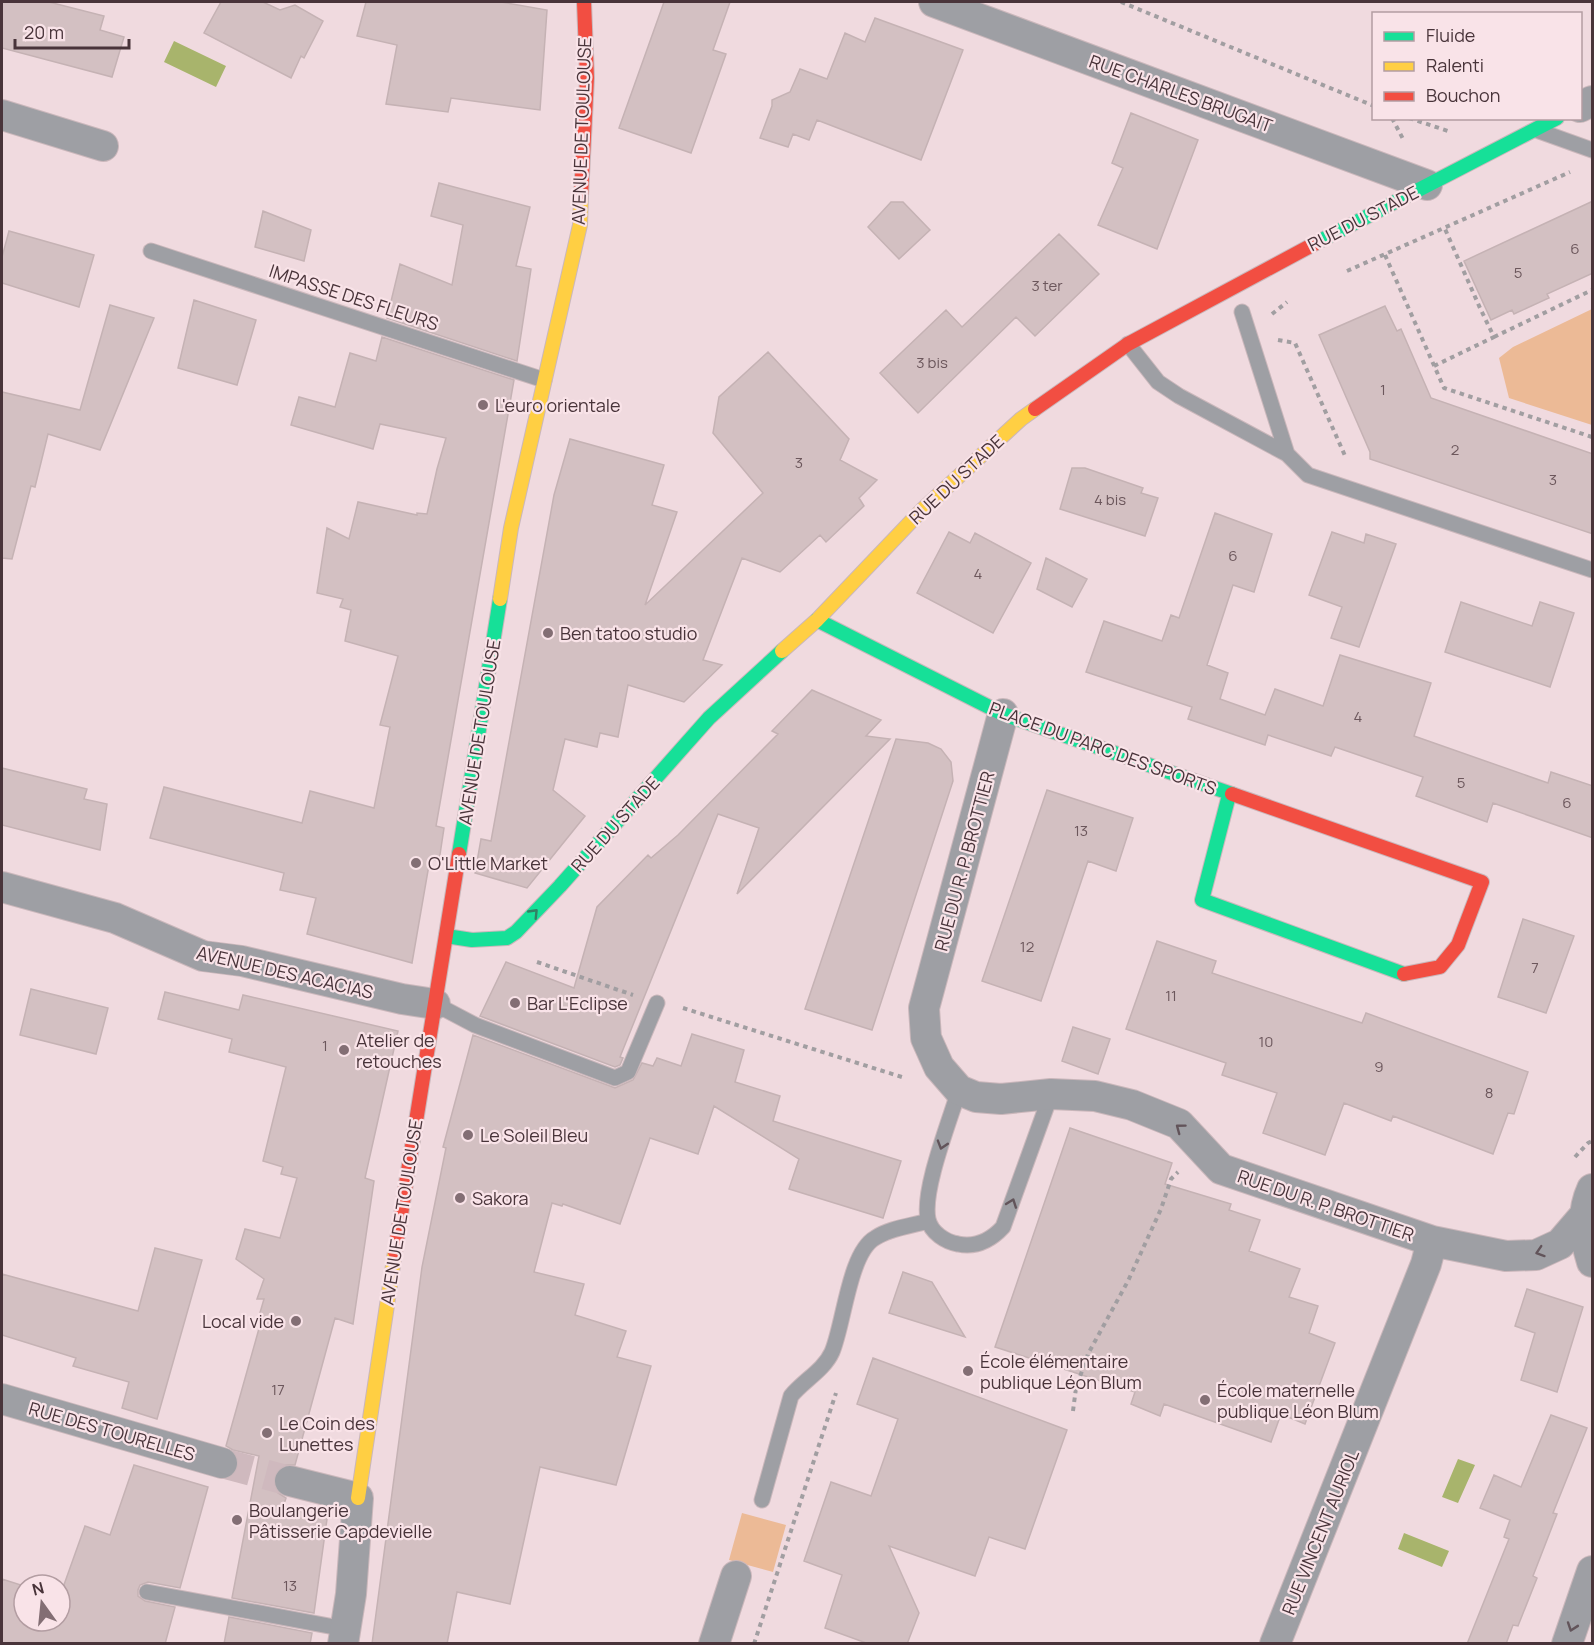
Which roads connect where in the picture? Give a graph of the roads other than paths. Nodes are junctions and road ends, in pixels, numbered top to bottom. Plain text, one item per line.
1 (584, 2) edge
2 (934, 2) edge
3 (2, 114) edge
4 (1554, 120) edge
5 (1536, 130) junction
6 (103, 146) dead end
7 (1593, 150) edge
8 (1427, 185) junction
9 (151, 251) dead end
10 (1242, 312) dead end
11 (1128, 344) junction
12 (544, 380) junction
13 (1287, 454) junction
14 (1593, 570) edge
15 (817, 620) junction
16 (1004, 714) junction
17 (1229, 795) junction
18 (2, 886) edge
19 (446, 936) junction
20 (657, 1003) road end
21 (435, 1004) junction
22 (959, 1090) junction
23 (1051, 1094) junction
24 (1588, 1203) edge
25 (928, 1221) junction
26 (1432, 1241) junction
27 (1593, 1262) edge
28 (2, 1399) edge
29 (222, 1463) tunnel mouth
30 (290, 1481) tunnel mouth
31 (358, 1498) junction
32 (762, 1500) dead end
33 (1593, 1571) edge
34 (736, 1576) dead end
35 (147, 1592) dead end
36 (344, 1636) edge
37 (714, 1644) edge
38 (1275, 1644) edge
39 (1567, 1644) edge

1 - 12 street, AVENUE DE TOULOUSE
2 - 8 street, RUE CHARLES BRUGAIT
3 - 6 street
4 - 5 street, RUE DU STADE
5 - 7 lane
5 - 8 street, RUE DU STADE
8 - 11 street, RUE DU STADE
9 - 12 lane, IMPASSE DES FLEURS
10 - 13 lane
11 - 13 lane
11 - 15 street, RUE DU STADE
12 - 19 street, AVENUE DE TOULOUSE
13 - 14 lane
15 - 16 street, PLACE DU PARC DES SPORTS
19 -> 15 street, RUE DU STADE
16 - 17 street, PLACE DU PARC DES SPORTS
16 - 22 street, RUE DU R. P. BROTTIER
17 - 17 street, PLACE DU PARC DES SPORTS
18 - 21 street, AVENUE DES ACACIAS
19 - 21 street, AVENUE DE TOULOUSE
20 - 21 lane
21 - 31 street, AVENUE DE TOULOUSE
22 - 23 street
22 -> 25 lane
25 -> 23 lane
26 -> 23 street, RUE DU R. P. BROTTIER
24 -> 26 street
24 - 27 street
25 - 32 lane
26 - 38 street, RUE VINCENT AURIOL
28 - 29 street, RUE DES TOURELLES
30 - 31 street
31 - 36 street, AVENUE DE TOULOUSE
33 -> 39 street
34 - 37 street
35 - 36 lane

